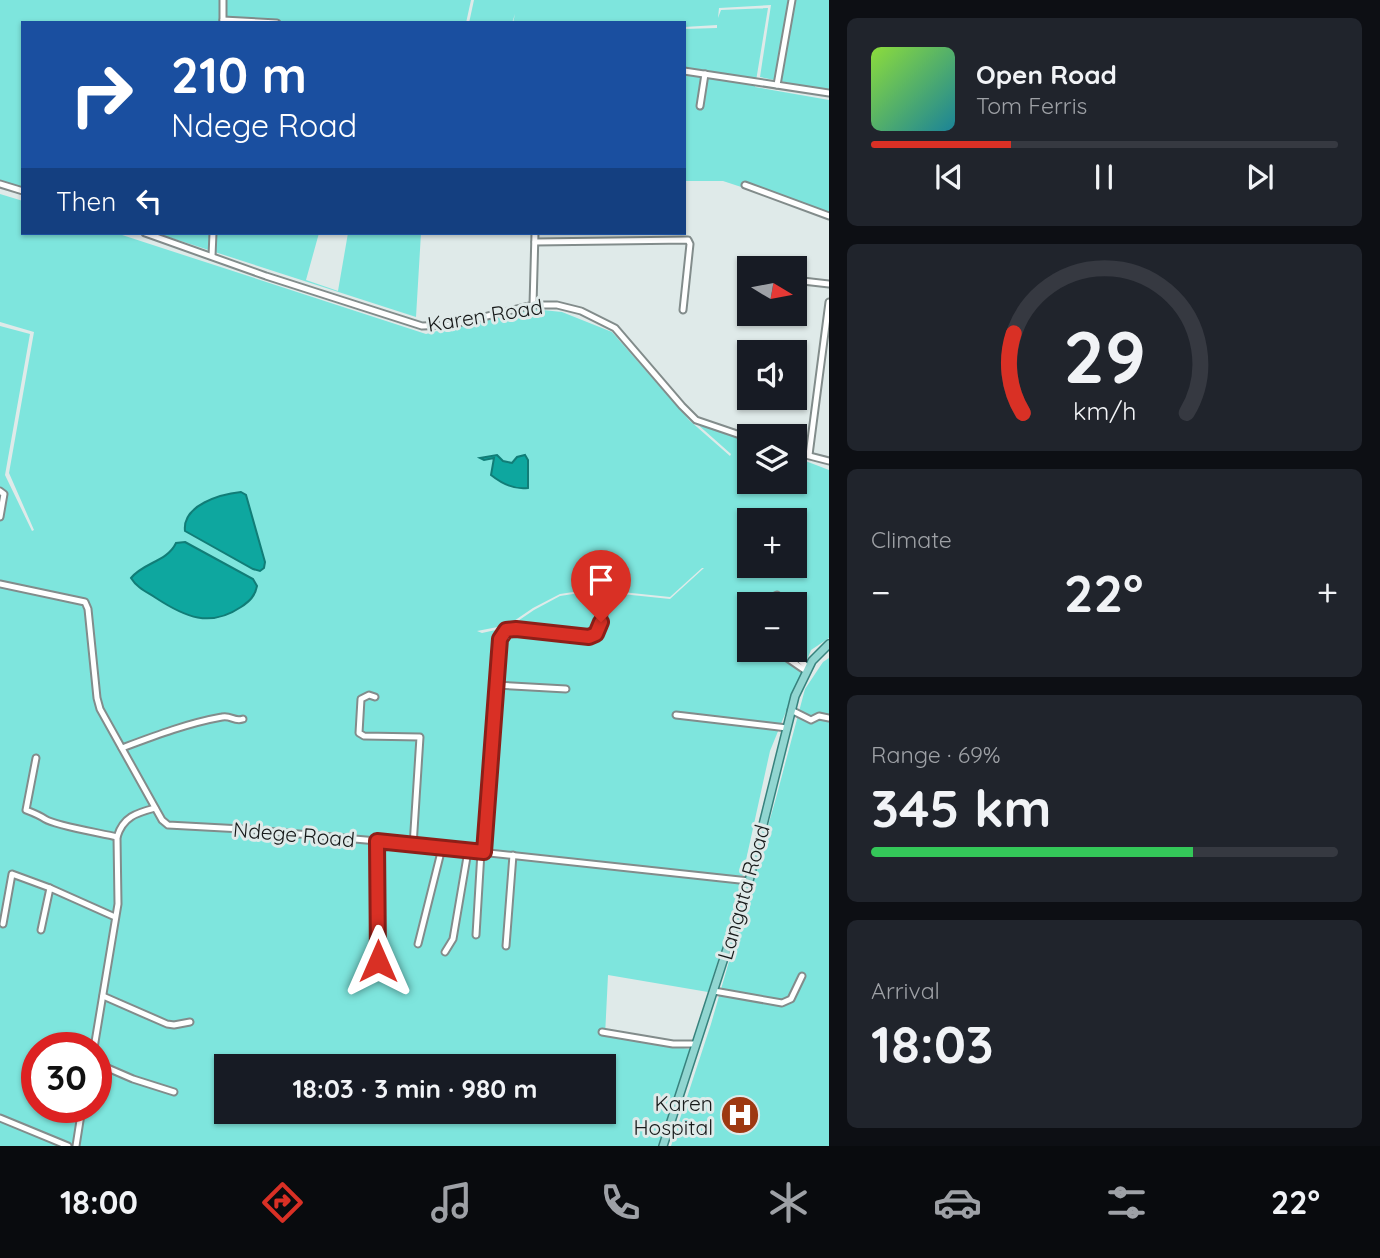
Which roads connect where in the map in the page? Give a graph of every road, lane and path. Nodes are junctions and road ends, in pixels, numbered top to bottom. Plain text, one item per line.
1 (223, 0) edge
2 (792, 0) edge
3 (223, 21) edge
4 (686, 71) edge
5 (705, 74) junction
6 (777, 85) junction
7 (829, 93) edge
8 (700, 106) dead end
9 (0, 184) edge
10 (745, 185) dead end
11 (21, 190) edge
12 (829, 216) edge
13 (151, 235) edge
14 (213, 235) edge
15 (536, 235) edge
16 (535, 242) junction
17 (212, 256) junction
18 (807, 281) edge
19 (829, 284) edge
20 (829, 302) edge
21 (533, 306) junction
22 (682, 310) dead end
23 (827, 332) edge
24 (737, 434) edge
25 (809, 455) joint
26 (829, 461) edge
27 (0, 491) edge
28 (0, 517) edge
29 (0, 584) edge
30 (605, 607) dead end
31 (829, 644) edge
32 (794, 662) edge
33 (801, 662) edge
34 (807, 670) junction
35 (496, 685) junction
36 (565, 690) dead end
37 (375, 697) dead end
38 (791, 709) junction
39 (676, 715) dead end
40 (243, 719) dead end
41 (829, 719) edge
42 (787, 728) junction
43 (122, 748) junction
44 (36, 758) dead end
45 (155, 808) junction
46 (117, 837) junction
47 (377, 841) junction
48 (413, 846) junction
49 (442, 848) junction
50 (468, 850) junction
51 (482, 852) junction
52 (513, 855) junction
53 (749, 881) junction
54 (50, 888) junction
55 (115, 917) junction
56 (3, 924) dead end
57 (41, 930) dead end
58 (476, 935) dead end
59 (418, 944) dead end
60 (506, 946) dead end
61 (445, 952) dead end
62 (378, 961) dead end
63 (802, 976) dead end
64 (714, 991) junction
65 (103, 996) junction
66 (190, 1021) dead end
67 (97, 1032) edge
68 (602, 1032) dead end
69 (696, 1044) junction
70 (112, 1070) edge
71 (174, 1092) dead end
72 (0, 1118) edge
73 (80, 1123) edge
74 (68, 1146) edge
75 (76, 1146) edge
76 (663, 1146) edge

1 - 3 street
2 - 6 street
4 - 5 street
5 - 6 street
5 - 8 street
6 - 7 street
9 - 11 street
10 - 12 street
13 - 17 street, Karen Road
14 - 17 street
15 - 16 street
16 - 21 street
16 - 22 street
17 - 21 street, Karen Road
18 - 19 street
20 - 23 street
21 - 24 street, Karen Road
23 - 25 street
25 - 26 street
27 - 28 street
29 - 43 street, Ndege Road
30 - 35 street
31 - 34 main road, Langata Road
32 - 34 street
33 - 34 street
34 - 38 main road, Langata Road
35 - 36 street
35 - 51 street
37 - 48 street
38 - 41 street
38 - 42 main road, Langata Road
39 - 42 street
40 - 43 street
42 - 53 main road, Langata Road
43 - 45 street, Ndege Road
44 - 46 street
45 - 46 street
45 - 47 street, Ndege Road
46 - 55 street
47 - 48 street, Ndege Road
47 - 62 street
48 - 49 street, Ndege Road
49 - 50 street, Ndege Road
49 - 59 street
50 - 51 street, Ndege Road
50 - 61 street
51 - 52 street, Ndege Road
51 - 58 street
52 - 53 street, Ndege Road
52 - 60 street
53 - 64 main road, Langata Road
54 - 55 street
54 - 56 street
54 - 57 street
55 - 65 street
63 - 64 street
64 - 69 main road, Langata Road
65 - 66 street
65 - 67 street
68 - 69 street
69 - 76 main road, Langata Road
70 - 71 street
72 - 74 street
73 - 75 street

